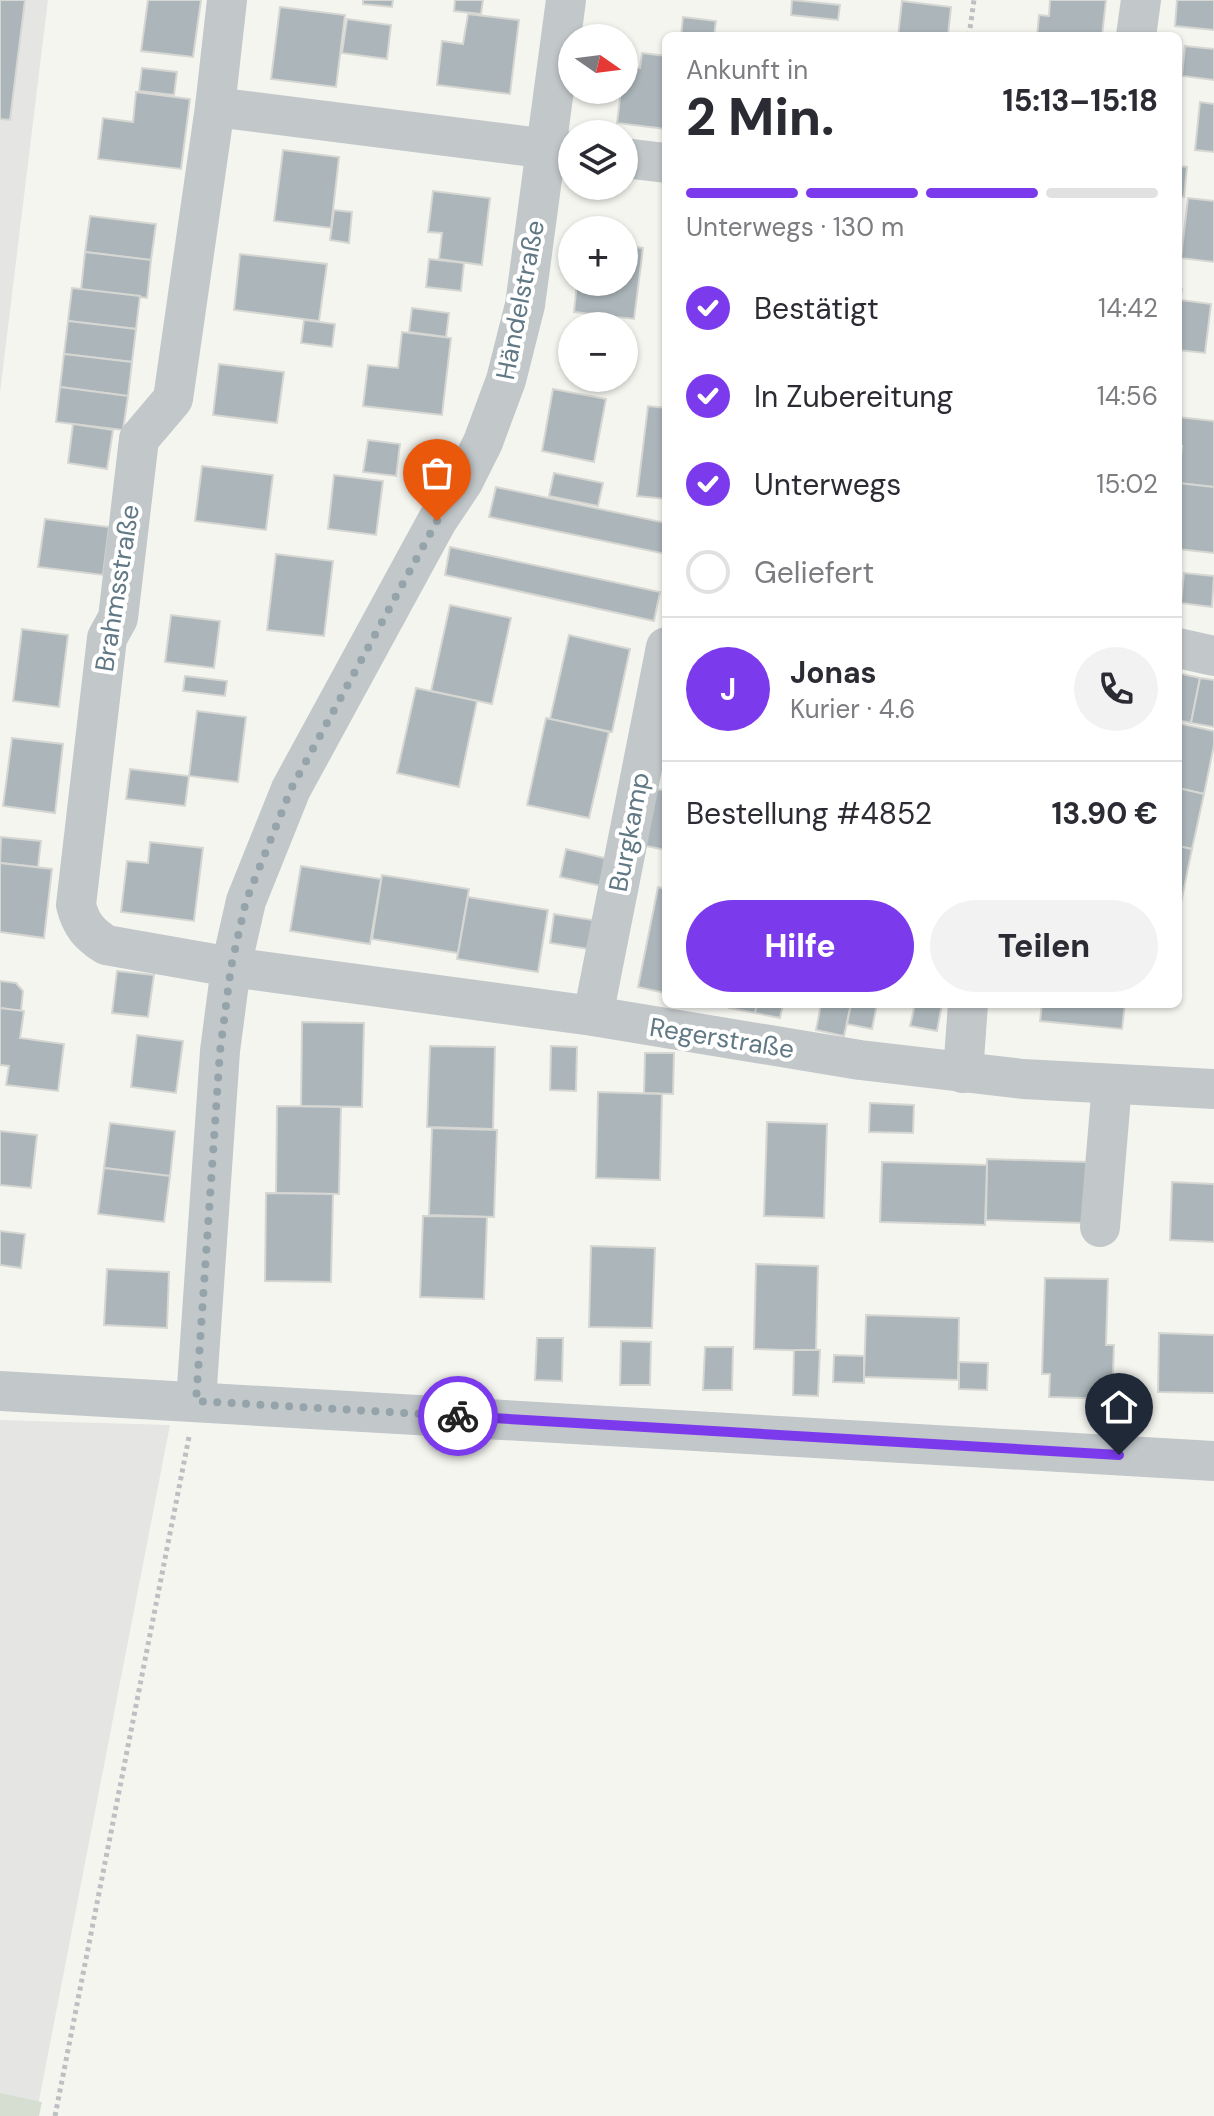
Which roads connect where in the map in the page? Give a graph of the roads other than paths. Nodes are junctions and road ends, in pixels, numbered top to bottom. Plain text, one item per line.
1 (227, 0) edge
2 (566, 0) edge
3 (1141, 0) edge
4 (1137, 32) edge
5 (215, 107) junction
6 (561, 120) edge
7 (558, 150) edge
8 (558, 159) edge
9 (638, 160) edge
10 (662, 163) edge
11 (1182, 649) edge
12 (1214, 656) edge
13 (662, 667) edge
14 (231, 967) junction
15 (968, 1008) edge
16 (593, 1016) junction
17 (963, 1073) junction
18 (1112, 1084) junction
19 (1214, 1089) edge
20 (1100, 1227) dead end
21 (0, 1391) edge
22 (196, 1401) junction
23 (1214, 1461) edge

1 - 5 street, Brahmsstraße
2 - 6 street, Händelstraße
3 - 4 street
5 - 7 street
5 - 14 street, Brahmsstraße
8 - 14 street, Händelstraße
9 - 10 street
11 - 12 street
13 - 16 street, Burgkamp
14 - 16 street, Regerstraße
14 - 22 street, Händelstraße
15 - 17 street
16 - 17 street, Regerstraße
17 - 18 street, Regerstraße
18 - 19 street, Regerstraße
18 - 20 street
21 - 22 street
22 - 23 street

